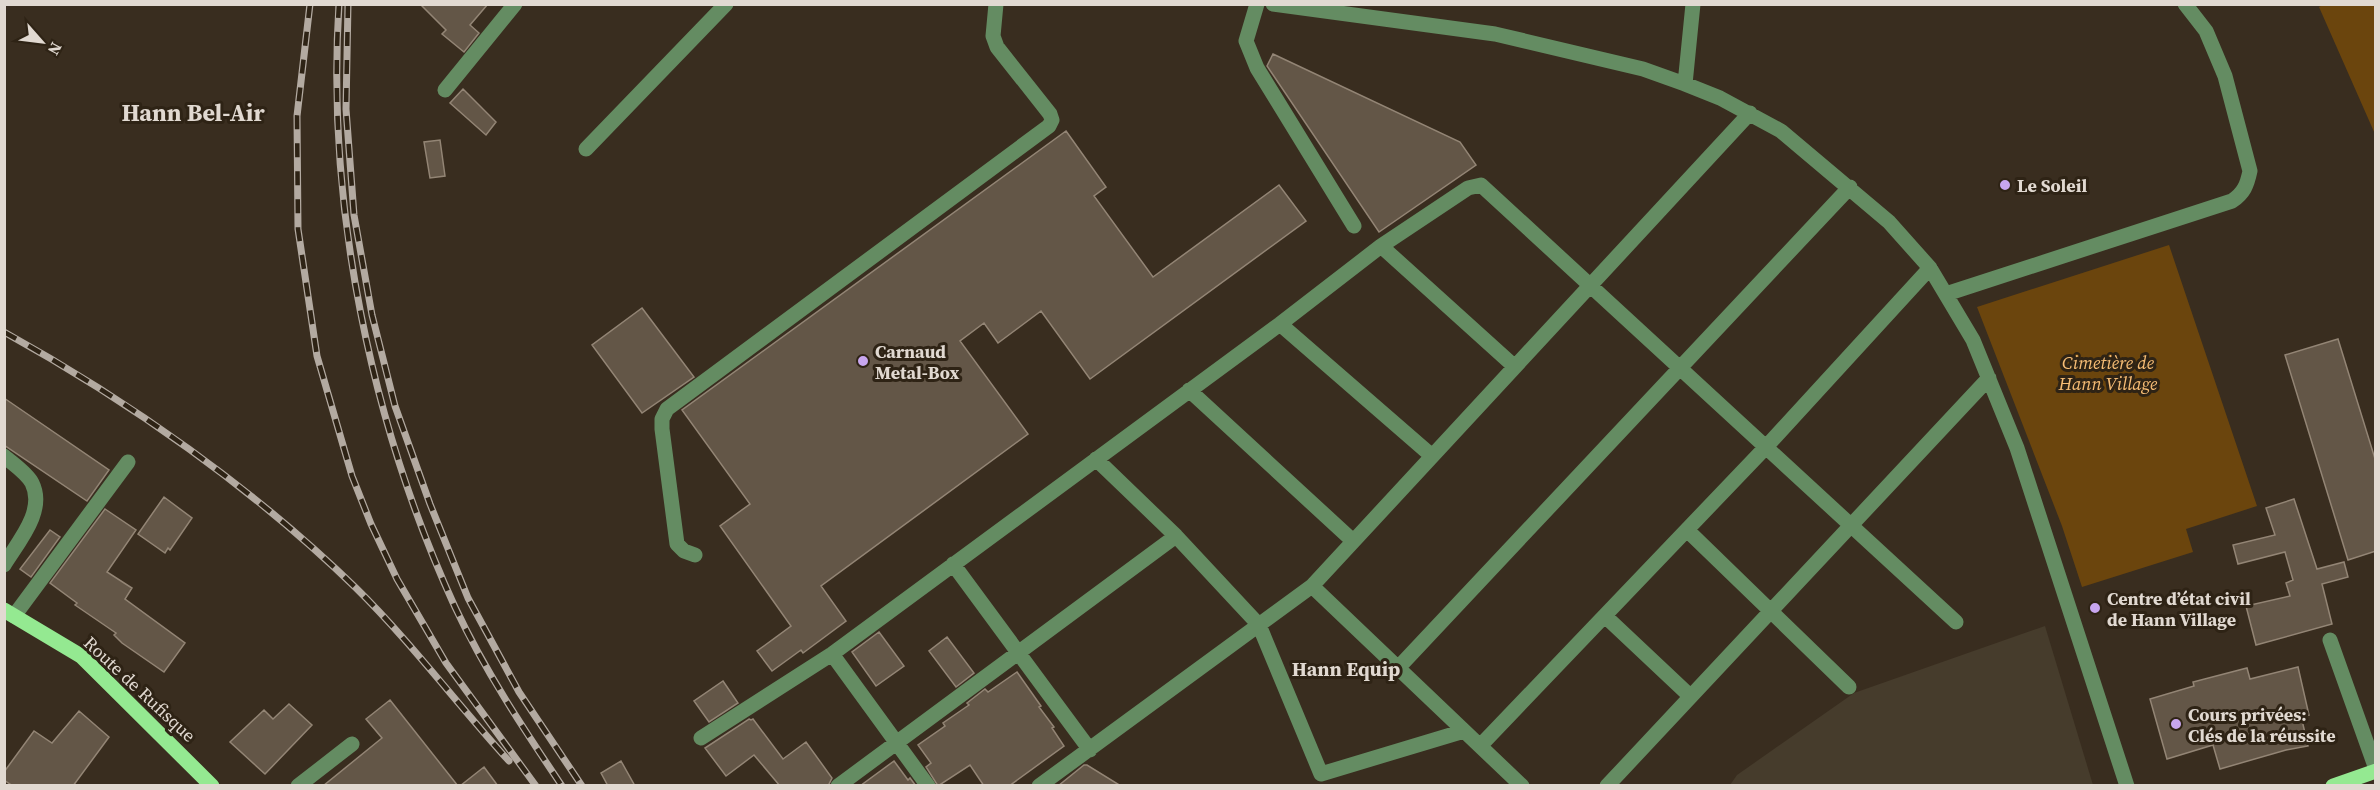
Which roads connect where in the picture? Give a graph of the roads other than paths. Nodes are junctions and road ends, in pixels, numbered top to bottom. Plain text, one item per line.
1 (515, 4) edge
2 (726, 4) edge
3 (996, 4) edge
4 (1257, 4) edge
5 (1273, 4) edge
6 (1693, 4) edge
7 (2185, 4) edge
8 (1684, 84) junction
9 (446, 90) dead end
10 (1750, 113) junction
11 (586, 149) dead end
12 (1850, 187) junction
13 (1354, 226) dead end
14 (1381, 246) junction
15 (1930, 268) junction
16 (1590, 285) junction
17 (1946, 294) junction
18 (1280, 324) junction
19 (1515, 367) junction
20 (1680, 368) junction
21 (1989, 378) junction
22 (1190, 390) junction
23 (1766, 447) junction
24 (4, 456) edge
25 (1432, 456) junction
26 (1096, 459) junction
27 (128, 462) dead end
28 (1851, 525) junction
29 (1687, 530) junction
30 (1176, 536) junction
31 (1353, 541) junction
32 (695, 555) dead end
33 (954, 564) junction
34 (4, 565) edge
35 (1312, 586) junction
36 (1770, 611) junction
37 (9, 613) edge
38 (1605, 616) junction
39 (1956, 622) dead end
40 (1259, 625) junction
41 (2330, 640) dead end
42 (1018, 652) junction
43 (832, 654) junction
44 (1398, 668) junction
45 (1849, 687) dead end
46 (1690, 696) junction
47 (1464, 730) junction
48 (701, 738) dead end
49 (897, 742) junction
50 (352, 744) dead end
51 (1480, 746) junction
52 (1090, 750) junction
53 (2376, 770) edge
54 (212, 786) edge
55 (298, 786) edge
56 (838, 786) edge
57 (928, 786) edge
58 (1039, 786) edge
59 (1522, 786) edge
60 (1607, 786) edge
61 (2127, 786) edge
62 (2333, 786) edge

1 - 9 street
2 - 11 street
3 - 32 street
4 - 13 street
5 - 8 street
6 - 8 street
7 - 17 street
8 - 10 street
10 - 12 street
10 - 16 street
12 - 15 street
12 - 20 street
14 - 16 street
14 - 18 street
14 - 19 street
15 - 17 street
15 - 23 street
16 - 19 street
16 - 20 street
17 - 21 street
18 - 22 street
18 - 25 street
19 - 25 street
20 - 23 street
20 - 44 street
21 - 28 street
21 - 61 street
22 - 26 street
22 - 31 street
23 - 28 street
23 - 29 street
24 - 34 street
25 - 31 street
26 - 30 street
26 - 33 street
27 - 37 street
28 - 36 street
28 - 39 street
29 - 36 street
29 - 38 street
30 - 40 street
30 - 42 street
31 - 35 street
33 - 42 street
33 - 43 street
35 - 40 street
35 - 44 street
36 - 45 street
36 - 46 street
37 - 54 main road, Route de Rufisque
38 - 46 street
38 - 51 street
40 - 47 street
40 - 52 street
41 - 53 street
42 - 49 street
42 - 52 street
43 - 48 street
43 - 49 street
44 - 47 street
46 - 60 street
47 - 51 street
49 - 56 street
49 - 57 street
50 - 55 street
51 - 59 street
52 - 58 street
53 - 62 main road

